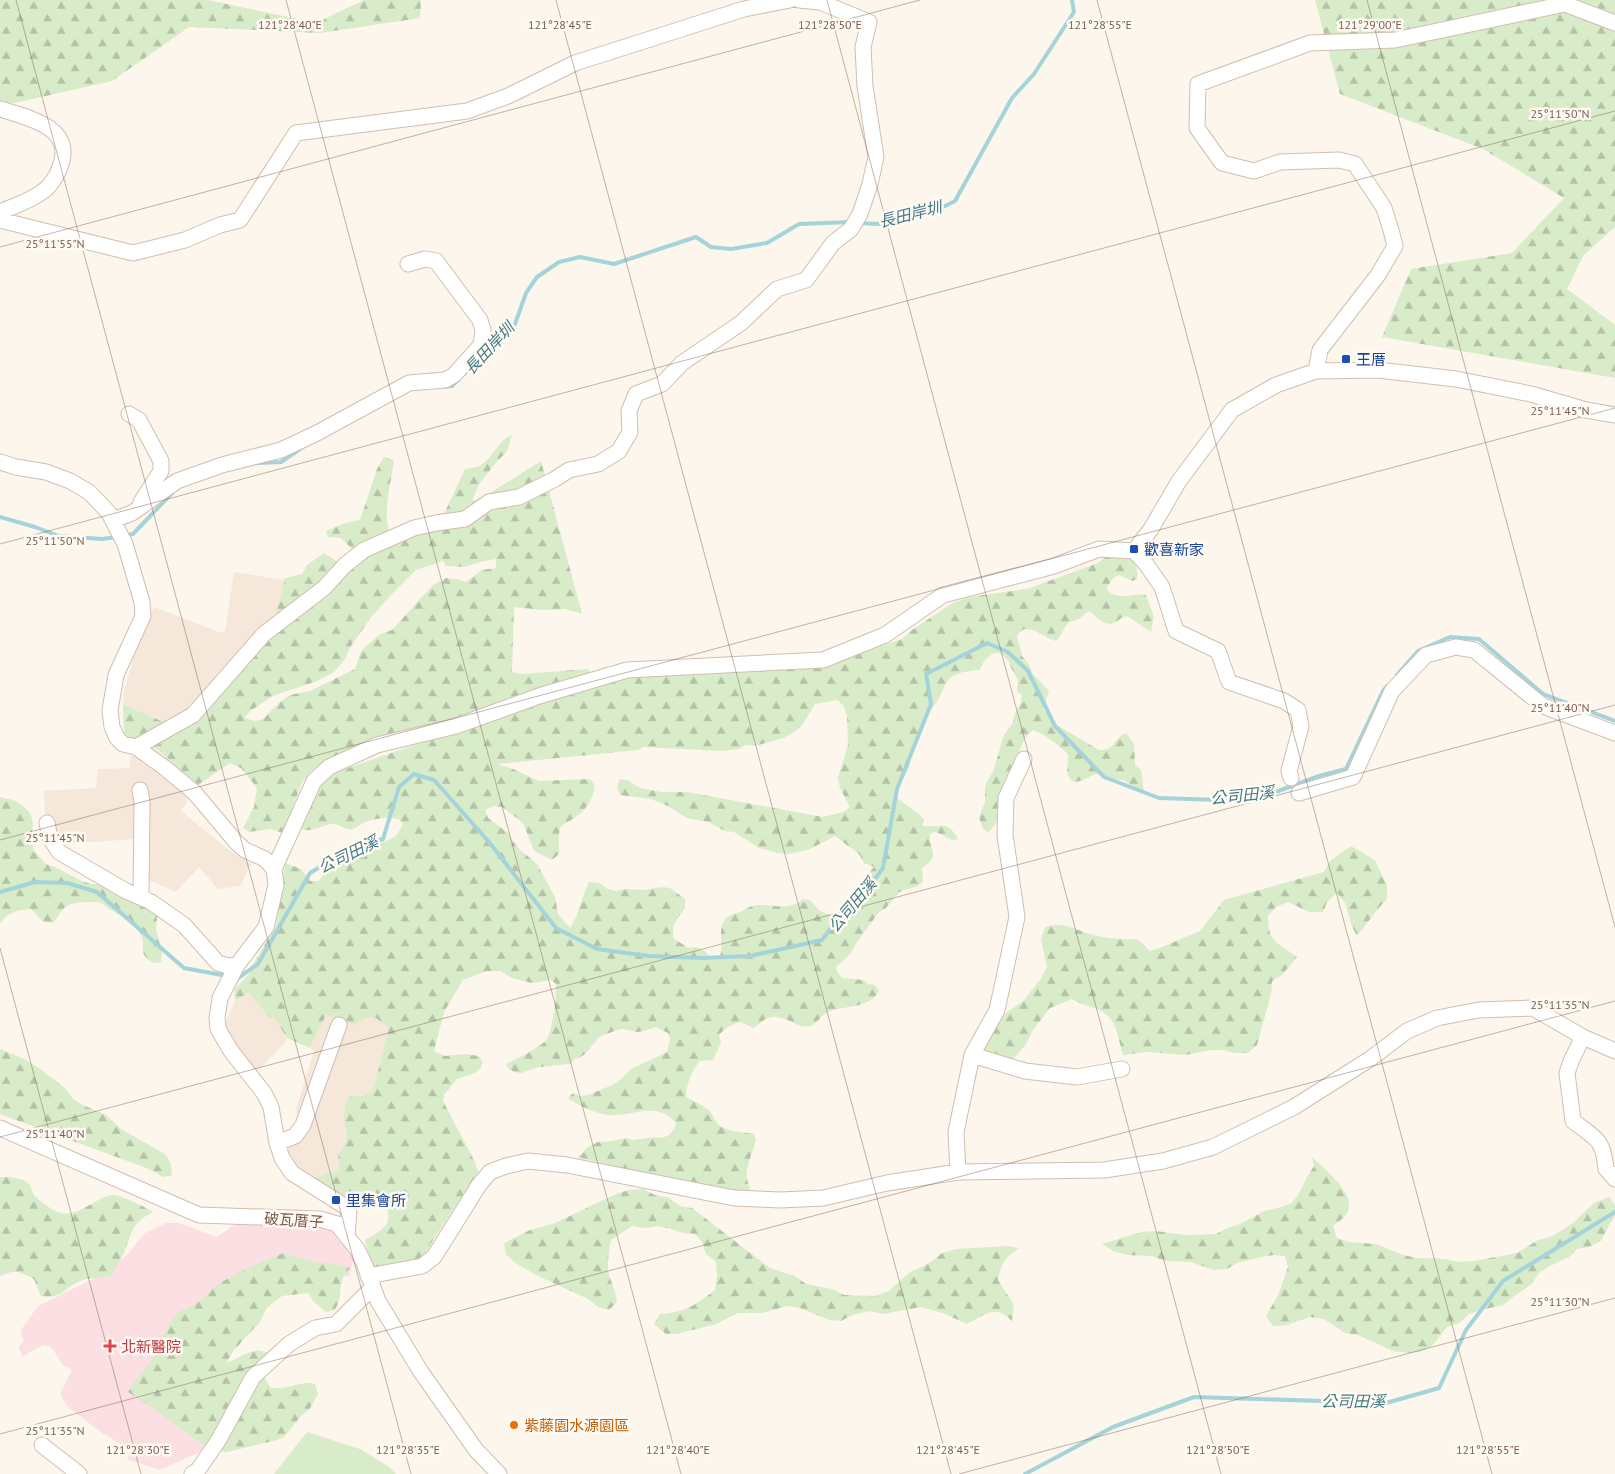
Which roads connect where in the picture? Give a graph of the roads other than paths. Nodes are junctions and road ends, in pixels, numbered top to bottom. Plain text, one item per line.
1 (790, 0) edge
2 (799, 0) edge
3 (1615, 23) edge
4 (0, 109) edge
5 (0, 212) edge
6 (0, 220) edge
7 (408, 264) dead end
8 (1316, 371) junction
9 (129, 414) dead end
10 (1615, 416) edge
11 (0, 462) edge
12 (132, 513) junction
13 (114, 523) junction
14 (1134, 552) junction
15 (1615, 733) edge
16 (136, 748) junction
17 (1024, 759) dead end
18 (1291, 778) dead end
19 (140, 790) dead end
20 (1298, 793) dead end
21 (47, 823) dead end
22 (274, 868) junction
23 (141, 898) junction
24 (236, 967) junction
25 (339, 1025) dead end
26 (1583, 1037) junction
27 (1615, 1051) edge
28 (972, 1055) junction
29 (1122, 1069) dead end
30 (0, 1128) edge
31 (277, 1143) junction
32 (958, 1172) junction
33 (1615, 1179) edge
34 (346, 1237) junction
35 (370, 1281) junction
36 (42, 1445) dead end
37 (79, 1474) edge
38 (192, 1474) edge
39 (499, 1474) edge

1 - 6 street
2 - 16 street
3 - 8 street
4 - 5 street
7 - 12 street
8 - 10 street
8 - 14 street
9 - 12 street
11 - 13 street
12 - 13 street
13 - 16 street
14 - 18 street
14 - 22 street
15 - 20 street
16 - 22 street
17 - 28 street
19 - 23 street
21 - 23 street
22 - 24 street
23 - 24 street
24 - 31 street
25 - 31 street
26 - 27 street
26 - 32 street
26 - 33 street
28 - 29 street
28 - 32 street
30 - 34 street, 破瓦厝子
31 - 34 street
32 - 35 street
34 - 35 street, 破瓦厝子
35 - 38 street
35 - 39 street, 破瓦厝子
36 - 37 street

